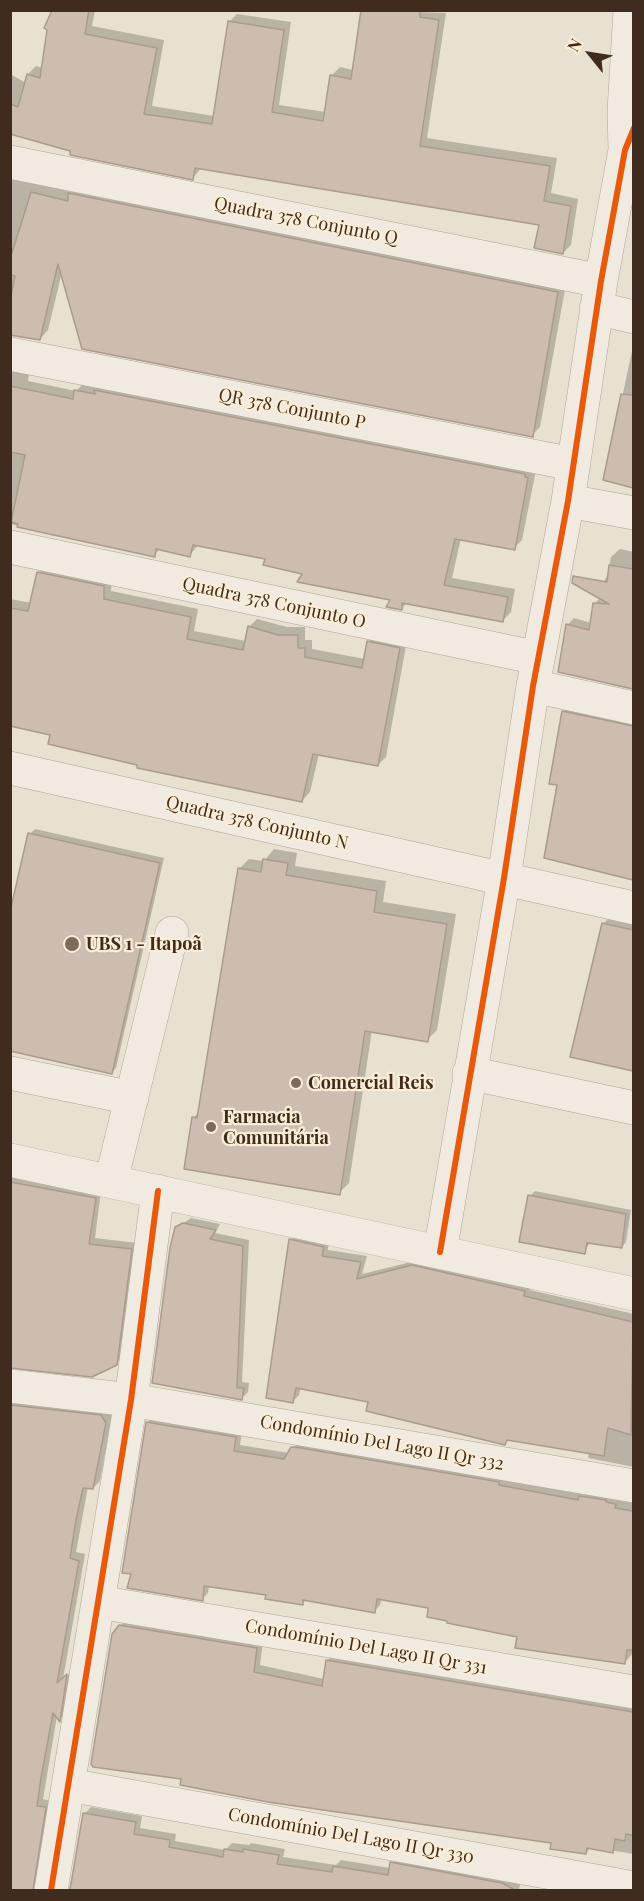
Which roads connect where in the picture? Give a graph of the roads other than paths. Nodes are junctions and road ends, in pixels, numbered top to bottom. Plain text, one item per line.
1 (630, 10) edge
2 (629, 126) edge
3 (10, 162) edge
4 (598, 295) junction
5 (633, 317) edge
6 (10, 354) edge
7 (573, 464) junction
8 (568, 501) junction
9 (633, 513) edge
10 (10, 547) edge
11 (536, 672) junction
12 (633, 708) edge
13 (10, 768) edge
14 (504, 878) junction
15 (633, 908) edge
16 (172, 933) dead end
17 (10, 1073) edge
18 (469, 1073) junction
19 (132, 1098) junction
20 (633, 1108) edge
21 (10, 1160) edge
22 (111, 1181) junction
23 (158, 1191) junction
24 (440, 1252) junction
25 (633, 1294) edge
26 (10, 1386) edge
27 (131, 1400) junction
28 (633, 1486) edge
29 (98, 1602) junction
30 (633, 1692) edge
31 (69, 1785) junction
32 (633, 1888) edge
33 (51, 1890) edge

1 - 2 street
2 - 4 street
3 - 4 street, Quadra 378 Conjunto Q
4 - 5 street, Quadra 378 Conjunto Q
4 - 7 street
6 - 7 street, QR 378 Conjunto P
7 - 8 street
8 - 9 street
8 - 11 street
10 - 11 street, Quadra 378 Conjunto O
11 - 12 street, Quadra 378 Conjunto O
11 - 14 street
13 - 14 street, Quadra 378 Conjunto N
14 - 15 street, Quadra 378 Conjunto N
14 - 18 street
16 - 19 street
17 - 19 street
18 - 20 street
18 - 24 street
19 - 22 street
21 - 22 street
22 - 23 street
23 - 24 street
23 - 27 street
24 - 25 street
26 - 27 street, Condomínio Del Lago II Qr 332
27 - 28 street, Condomínio Del Lago II Qr 332
27 - 29 street
29 - 30 street, Condomínio Del Lago II Qr 331
29 - 31 street
31 - 32 street, Condomínio Del Lago II Qr 330
31 - 33 street

